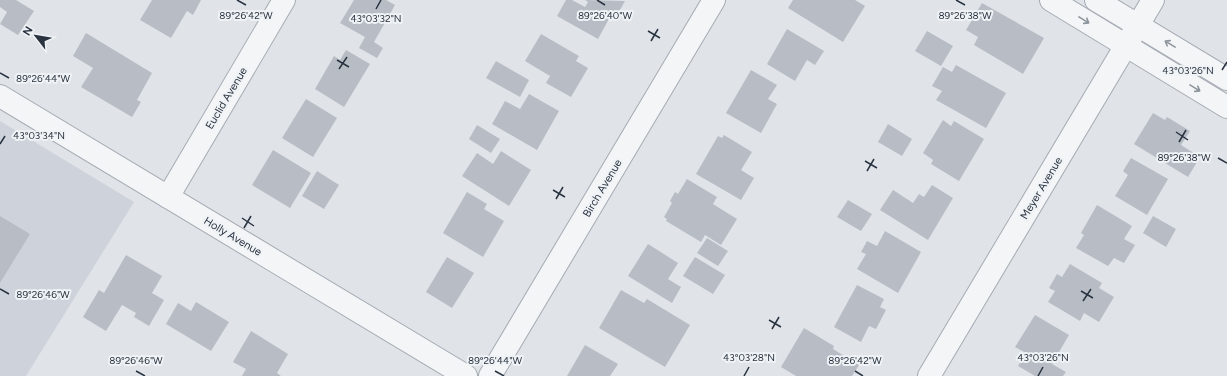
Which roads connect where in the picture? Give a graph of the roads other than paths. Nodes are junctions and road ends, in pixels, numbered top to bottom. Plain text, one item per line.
1 (284, 0) edge
2 (714, 0) edge
3 (1051, 0) edge
4 (1096, 0) edge
5 (1153, 0) edge
6 (1138, 25) junction
7 (1126, 45) junction
8 (1227, 79) edge
9 (0, 96) edge
10 (1227, 107) edge
11 (168, 197) junction
12 (466, 376) edge
13 (490, 376) edge
14 (929, 376) edge

1 - 11 street, Euclid Avenue
2 - 13 street, Birch Avenue
3 -> 7 street
4 - 6 street
5 - 6 street, Meyer Avenue
6 - 7 street, Meyer Avenue
8 -> 6 street
7 -> 10 street
7 - 14 street, Meyer Avenue
9 - 11 street, Holly Avenue
11 - 12 street, Holly Avenue

